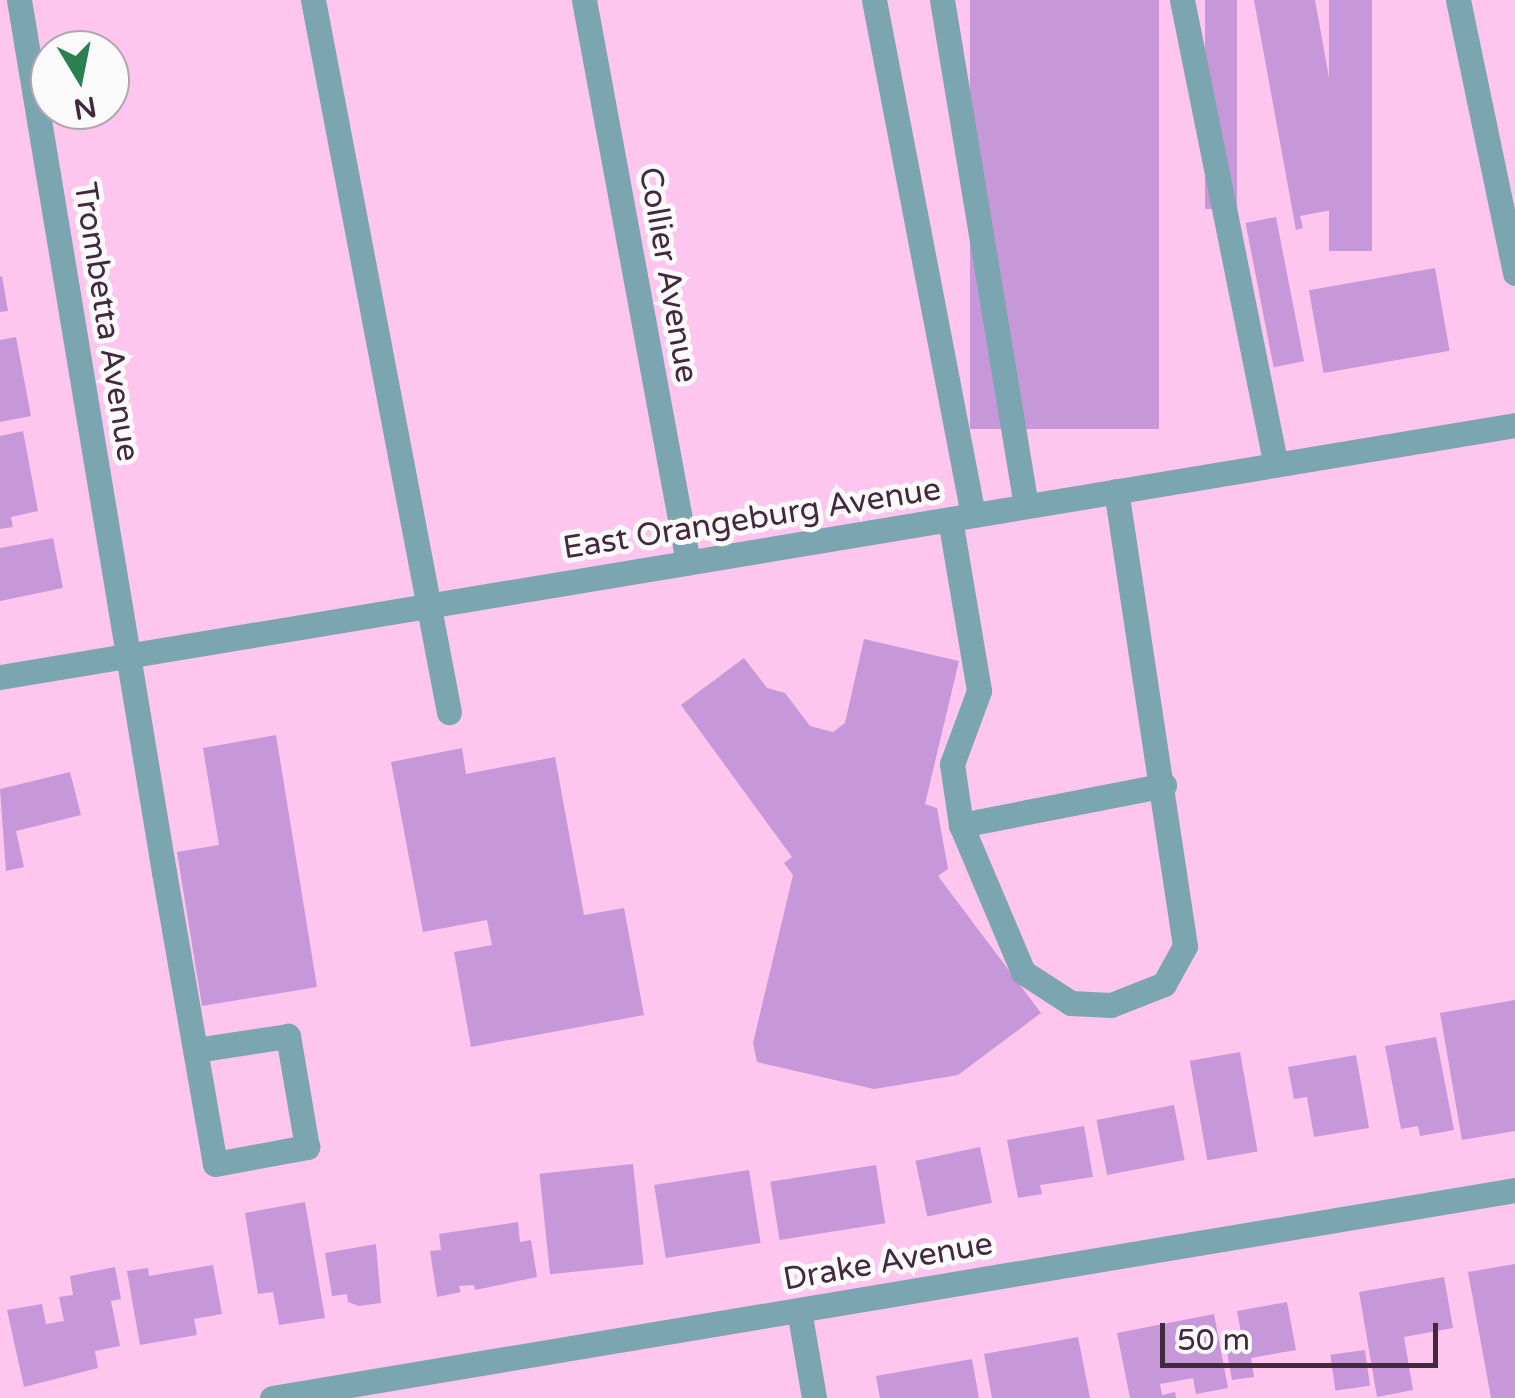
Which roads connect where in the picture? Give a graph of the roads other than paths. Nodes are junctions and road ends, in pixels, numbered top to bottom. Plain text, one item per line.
1 (19, 0) edge
2 (313, 0) edge
3 (584, 0) edge
4 (874, 0) edge
5 (942, 0) edge
6 (1182, 0) edge
7 (1458, 0) edge
8 (1515, 274) edge
9 (1515, 425) edge
10 (1276, 465) junction
11 (1116, 491) junction
12 (1026, 506) junction
13 (961, 517) junction
14 (688, 562) junction
15 (427, 606) junction
16 (128, 655) junction
17 (0, 677) edge
18 (449, 712) dead end
19 (1164, 786) junction
20 (961, 825) junction
21 (196, 1050) junction
22 (1515, 1190) edge
23 (799, 1310) junction
24 (272, 1398) edge
25 (814, 1398) edge

1 - 16 street, Trombetta Avenue
2 - 15 street
3 - 14 street, Collier Avenue
4 - 13 street
5 - 12 street
6 - 10 street
7 - 8 street
9 - 10 street, East Orangeburg Avenue
10 - 11 street, East Orangeburg Avenue
11 - 12 street, East Orangeburg Avenue
11 - 19 street
12 - 13 street, East Orangeburg Avenue
13 - 14 street, East Orangeburg Avenue
13 - 20 street
14 - 15 street, East Orangeburg Avenue
15 - 16 street, East Orangeburg Avenue
15 - 18 street
16 - 17 street, East Orangeburg Avenue
16 - 21 street, Trombetta Avenue
19 - 20 street
19 - 20 street
21 - 21 street, Trombetta Avenue
22 - 23 street, Drake Avenue
23 - 24 street, Drake Avenue
23 - 25 street

